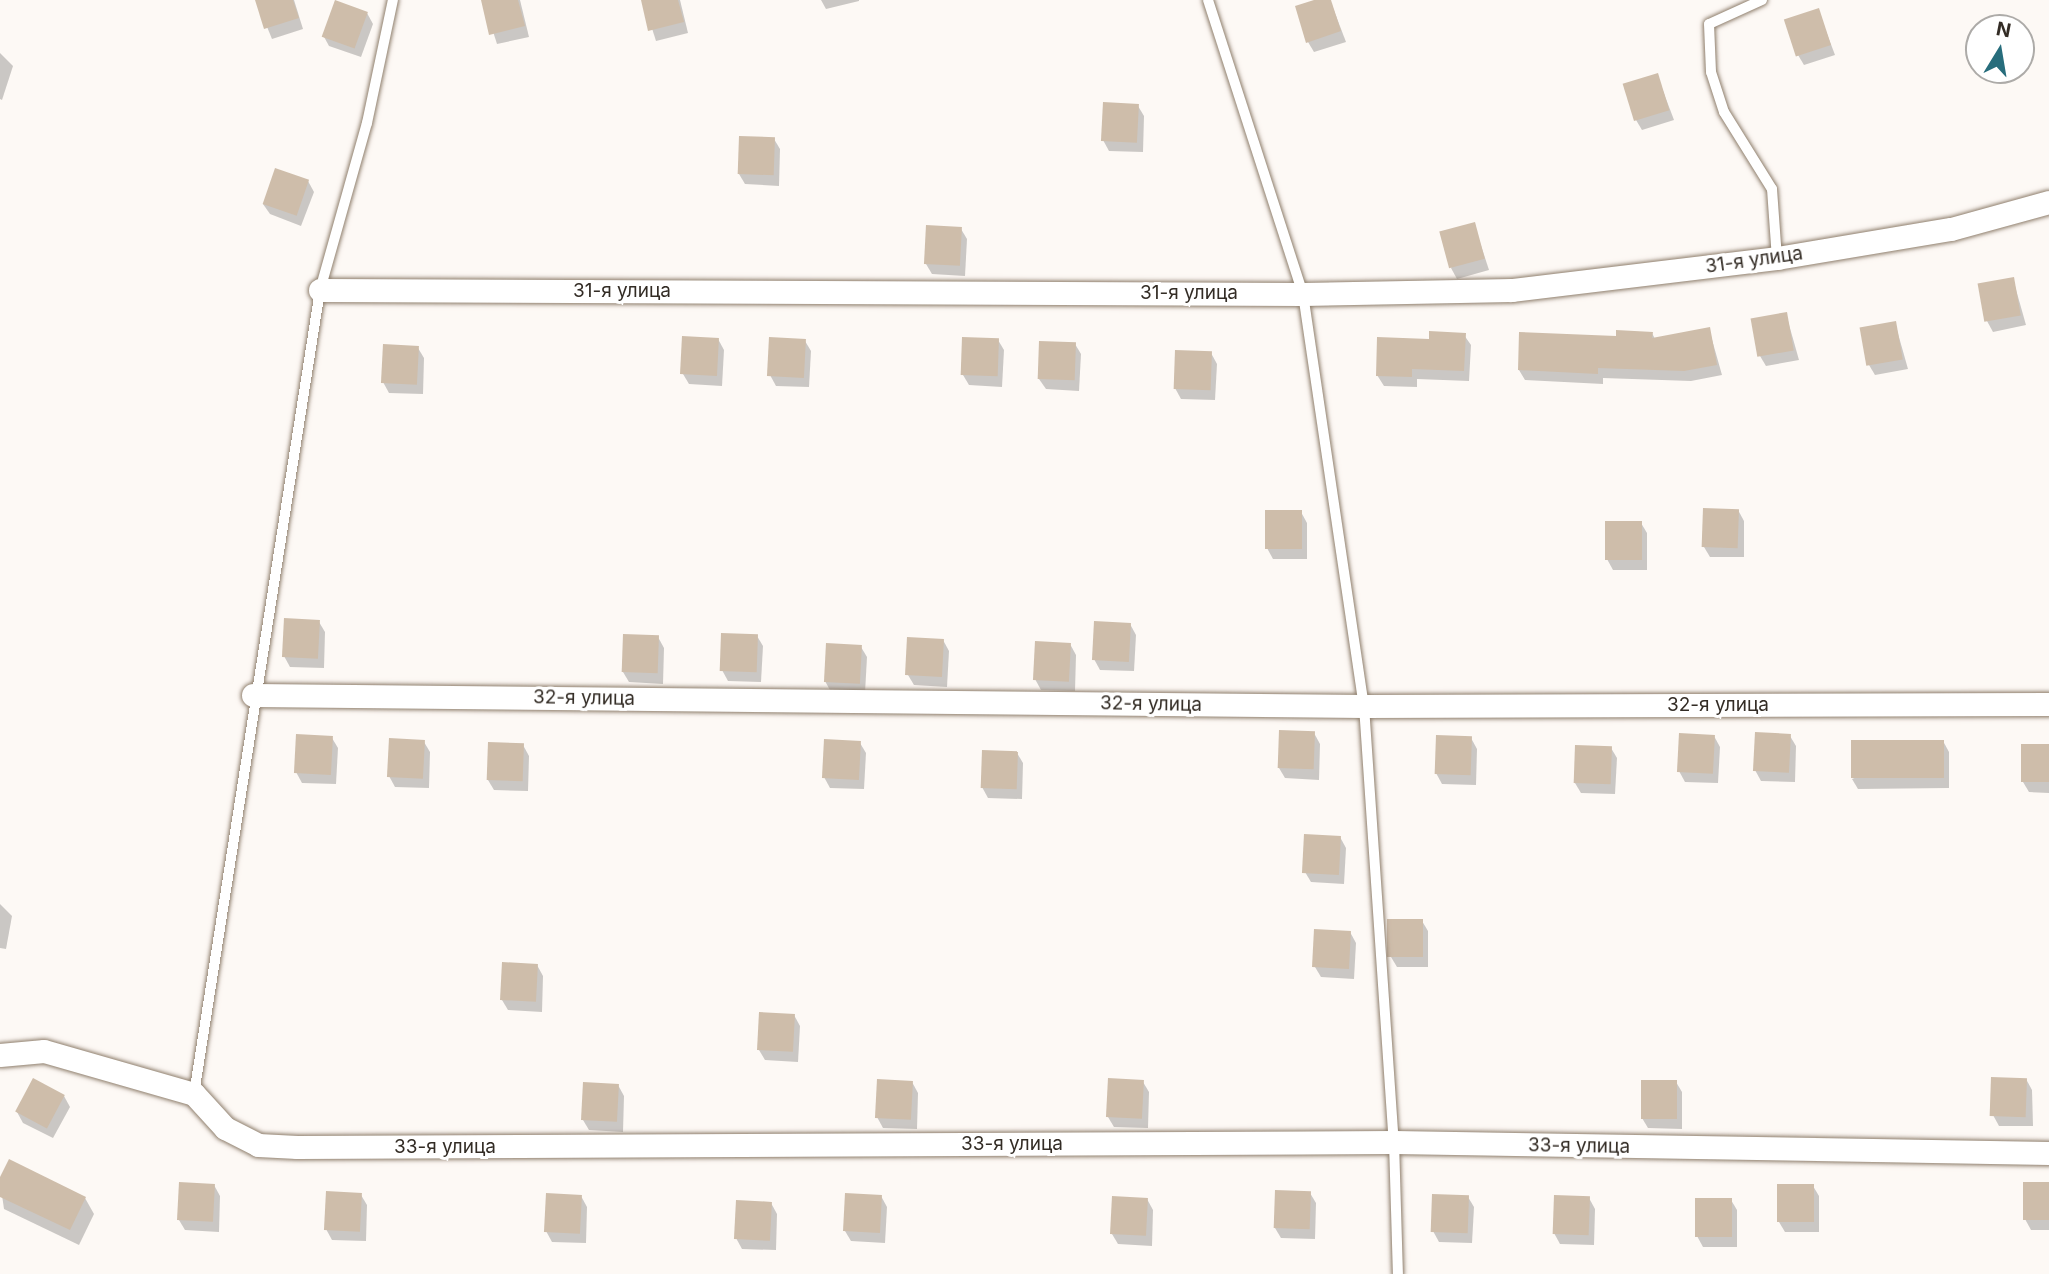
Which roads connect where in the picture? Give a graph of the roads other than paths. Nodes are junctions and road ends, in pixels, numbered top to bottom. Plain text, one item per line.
1 (393, 0) edge
2 (1208, 0) edge
3 (1762, 0) edge
4 (2049, 202) edge
5 (1777, 258) junction
6 (320, 290) junction
7 (1303, 294) junction
8 (253, 695) junction
9 (2049, 704) edge
10 (1364, 706) junction
11 (0, 1055) edge
12 (194, 1094) junction
13 (1394, 1142) junction
14 (2049, 1153) edge
15 (1398, 1274) edge

1 - 6 lane
2 - 7 lane
3 - 5 lane
4 - 5 street, 31-я улица
5 - 7 street, 31-я улица
6 - 7 street, 31-я улица
6 - 8 lane
7 - 10 lane
8 - 10 street, 32-я улица
8 - 12 lane
9 - 10 street, 32-я улица
10 - 13 lane
11 - 12 street
12 - 13 street, 33-я улица
13 - 14 street, 33-я улица
13 - 15 lane

